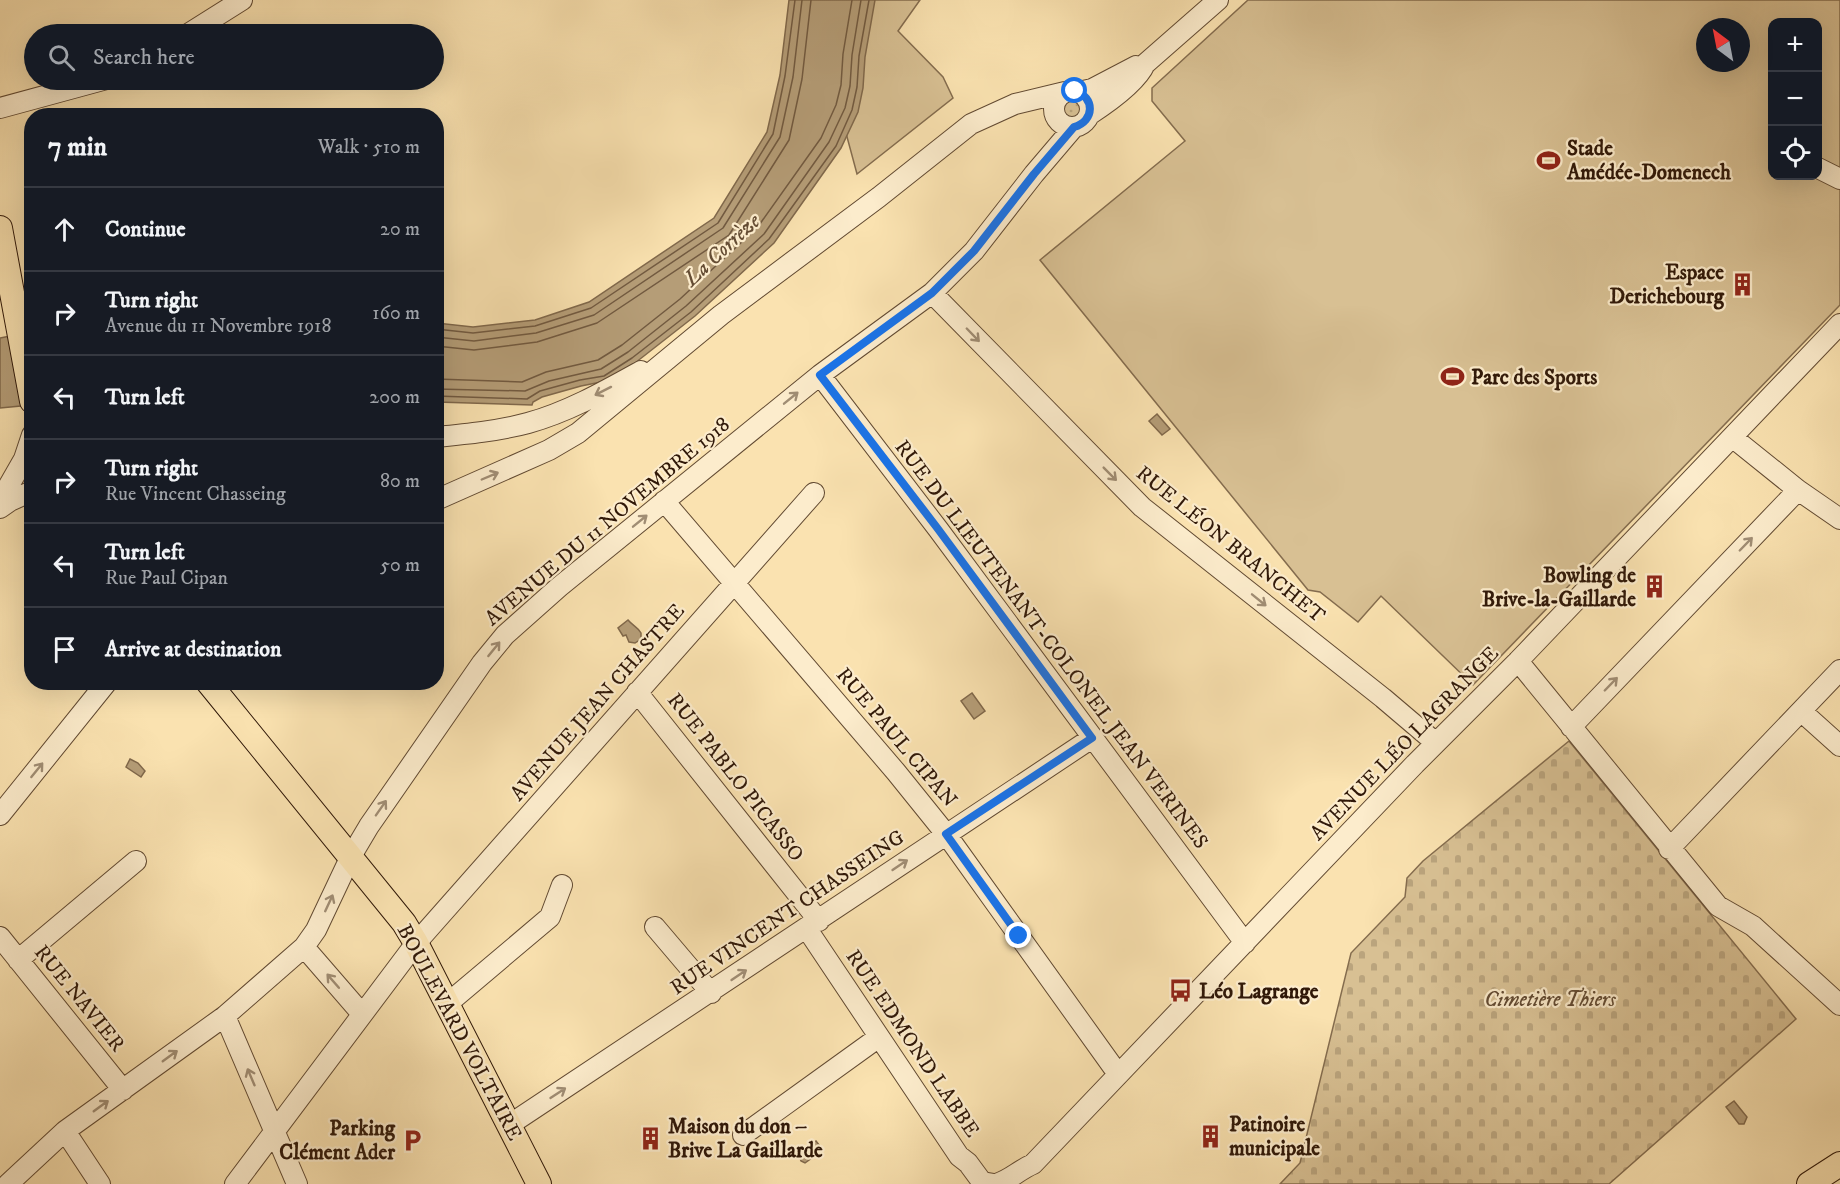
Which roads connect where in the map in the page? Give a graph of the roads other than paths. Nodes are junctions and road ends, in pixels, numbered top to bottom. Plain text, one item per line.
1 (242, 0) edge
2 (1218, 0) edge
3 (204, 24) edge
4 (1145, 64) junction
5 (66, 90) edge
6 (1072, 92) junction
7 (0, 108) edge
8 (1056, 117) junction
9 (1082, 121) junction
10 (963, 132) junction
11 (1822, 170) edge
12 (1840, 179) edge
13 (0, 228) edge
14 (932, 293) junction
15 (1840, 324) edge
16 (673, 353) junction
17 (24, 359) edge
18 (820, 375) junction
19 (444, 436) edge
20 (1732, 437) junction
21 (24, 459) edge
22 (1798, 490) junction
23 (814, 493) dead end
24 (24, 495) edge
25 (444, 496) edge
26 (0, 501) edge
27 (664, 501) junction
28 (0, 508) edge
29 (1840, 519) edge
30 (734, 582) junction
31 (1518, 662) junction
32 (1840, 670) edge
33 (101, 690) edge
34 (214, 690) edge
35 (637, 692) junction
36 (1801, 711) junction
37 (1571, 727) junction
38 (1092, 738) junction
39 (1436, 743) junction
40 (1840, 746) edge
41 (0, 815) edge
42 (946, 834) junction
43 (1670, 849) junction
44 (350, 858) junction
45 (136, 861) dead end
46 (562, 885) dead end
47 (813, 925) junction
48 (656, 927) dead end
49 (0, 937) edge
50 (416, 943) junction
51 (1245, 943) junction
52 (304, 947) junction
53 (18, 960) junction
54 (711, 993) junction
55 (447, 1004) junction
56 (1840, 1005) edge
57 (362, 1014) junction
58 (225, 1016) junction
59 (879, 1037) junction
60 (1118, 1074) junction
61 (123, 1090) junction
62 (509, 1125) junction
63 (65, 1131) junction
64 (274, 1131) junction
65 (743, 1135) dead end
66 (1033, 1164) junction
67 (1840, 1164) edge
68 (8, 1184) edge
69 (100, 1184) edge
70 (235, 1184) edge
71 (297, 1184) edge
72 (540, 1184) edge
73 (981, 1184) edge
74 (1020, 1184) edge
75 (1809, 1184) edge

1 - 3 street
2 - 4 street
4 - 6 street
4 - 9 street, AVENUE DU 11 NOVEMBRE 1918
5 - 7 street
6 - 8 street
6 - 9 street
6 - 10 street
8 - 9 street
8 - 10 street
9 - 14 street, AVENUE DU 11 NOVEMBRE 1918
10 - 16 street
11 - 12 street
13 - 17 main road
14 - 18 street, AVENUE DU 11 NOVEMBRE 1918
14 -> 39 street, RUE LÉON BRANCHET
15 - 20 street, AVENUE LÉO LAGRANGE
16 -> 19 street
25 -> 16 street
27 -> 18 street, AVENUE DU 11 NOVEMBRE 1918
18 - 38 street, RUE DU LIEUTENANT-COLONEL JEAN VERINES
20 - 22 street
20 - 31 street, AVENUE LÉO LAGRANGE
21 - 26 street
22 - 29 street
37 -> 22 street
23 - 30 street, AVENUE JEAN CHASTRE
24 - 28 street
27 - 30 street, RUE PAUL CIPAN
44 -> 27 street, AVENUE DU 11 NOVEMBRE 1918
30 - 35 street, AVENUE JEAN CHASTRE
30 - 42 street, RUE PAUL CIPAN
31 - 37 street
31 - 39 street, AVENUE LÉO LAGRANGE
32 - 36 street
41 -> 33 street
34 - 44 main road, BOULEVARD VOLTAIRE
35 - 47 street, RUE PABLO PICASSO
35 - 50 street, AVENUE JEAN CHASTRE
36 - 40 street
36 - 43 street
37 - 43 street
38 - 42 street, RUE VINCENT CHASSEING
38 - 51 street, RUE DU LIEUTENANT-COLONEL JEAN VERINES
39 - 51 street, AVENUE LÉO LAGRANGE
47 -> 42 street, RUE VINCENT CHASSEING
42 - 60 street, RUE PAUL CIPAN
43 - 56 street
44 - 50 main road, BOULEVARD VOLTAIRE
52 -> 44 street, AVENUE DU 11 NOVEMBRE 1918
45 - 53 street
46 - 55 street
54 -> 47 street, RUE VINCENT CHASSEING
47 - 59 street, RUE EDMOND LABBE
48 - 54 street
49 - 53 street, RUE NAVIER
50 - 55 main road, BOULEVARD VOLTAIRE
50 - 57 street, AVENUE JEAN CHASTRE
51 - 60 street, AVENUE LÉO LAGRANGE
57 -> 52 street
52 - 58 street, AVENUE DU 11 NOVEMBRE 1918
53 - 61 street, RUE NAVIER
62 -> 54 street, RUE VINCENT CHASSEING
55 - 62 main road, BOULEVARD VOLTAIRE
57 - 64 street, AVENUE JEAN CHASTRE
61 -> 58 street, AVENUE DU 11 NOVEMBRE 1918
64 -> 58 street
59 - 65 street
59 - 73 street, RUE EDMOND LABBE
60 - 66 street, AVENUE LÉO LAGRANGE
63 -> 61 street, AVENUE DU 11 NOVEMBRE 1918
62 - 72 main road, BOULEVARD VOLTAIRE
63 - 68 street, AVENUE DU 11 NOVEMBRE 1918
63 - 69 street
64 - 70 street, AVENUE JEAN CHASTRE
64 - 71 street
66 - 73 street, AVENUE LÉO LAGRANGE
66 - 74 street
67 - 75 main road

